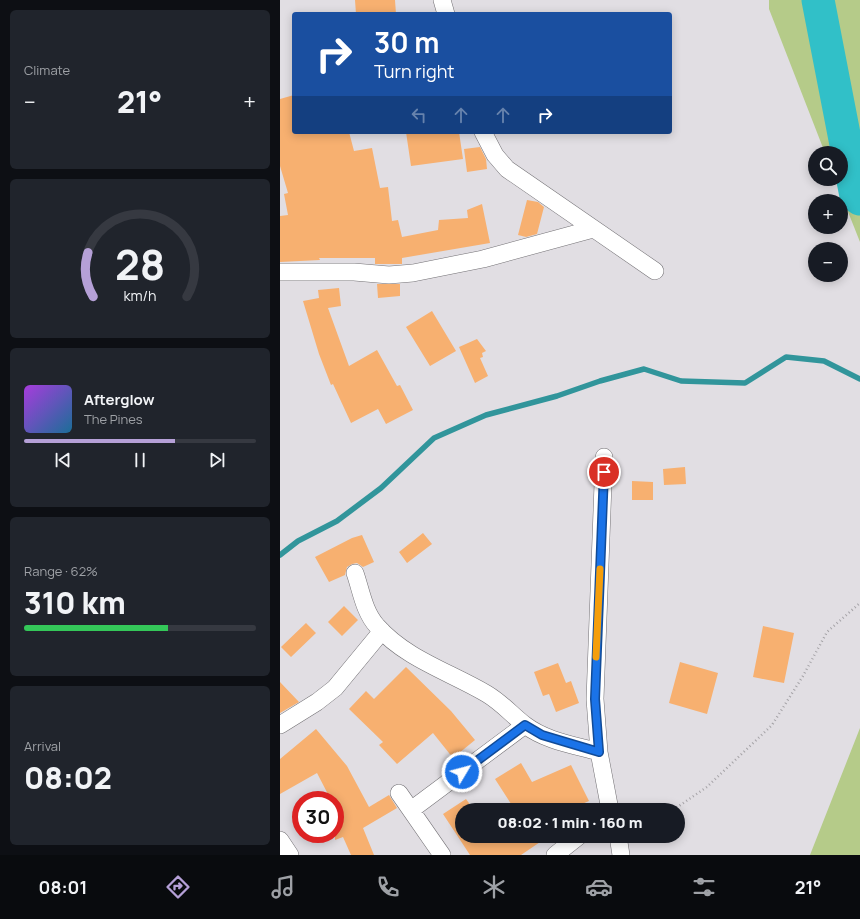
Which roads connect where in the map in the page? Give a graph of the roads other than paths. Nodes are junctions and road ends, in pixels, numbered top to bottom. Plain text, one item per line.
1 (442, 0) edge
2 (445, 12) edge
3 (484, 134) edge
4 (593, 229) junction
5 (655, 271) dead end
6 (280, 272) edge
7 (604, 457) dead end
8 (355, 573) dead end
9 (382, 631) junction
10 (280, 725) edge
11 (525, 725) junction
12 (599, 752) junction
13 (399, 793) dead end
14 (609, 803) edge
15 (411, 810) junction
16 (280, 840) edge
17 (570, 843) edge
18 (619, 843) edge
19 (290, 855) edge
20 (442, 855) edge
21 (555, 855) edge
22 (621, 855) edge

1 - 2 street
3 - 4 street
4 - 5 street
4 - 6 street
7 - 12 street
8 - 9 street
9 - 10 street
9 - 11 street
11 - 12 street
11 - 15 street
12 - 14 street
13 - 15 street
15 - 20 street
16 - 19 street
17 - 21 street
18 - 22 street

